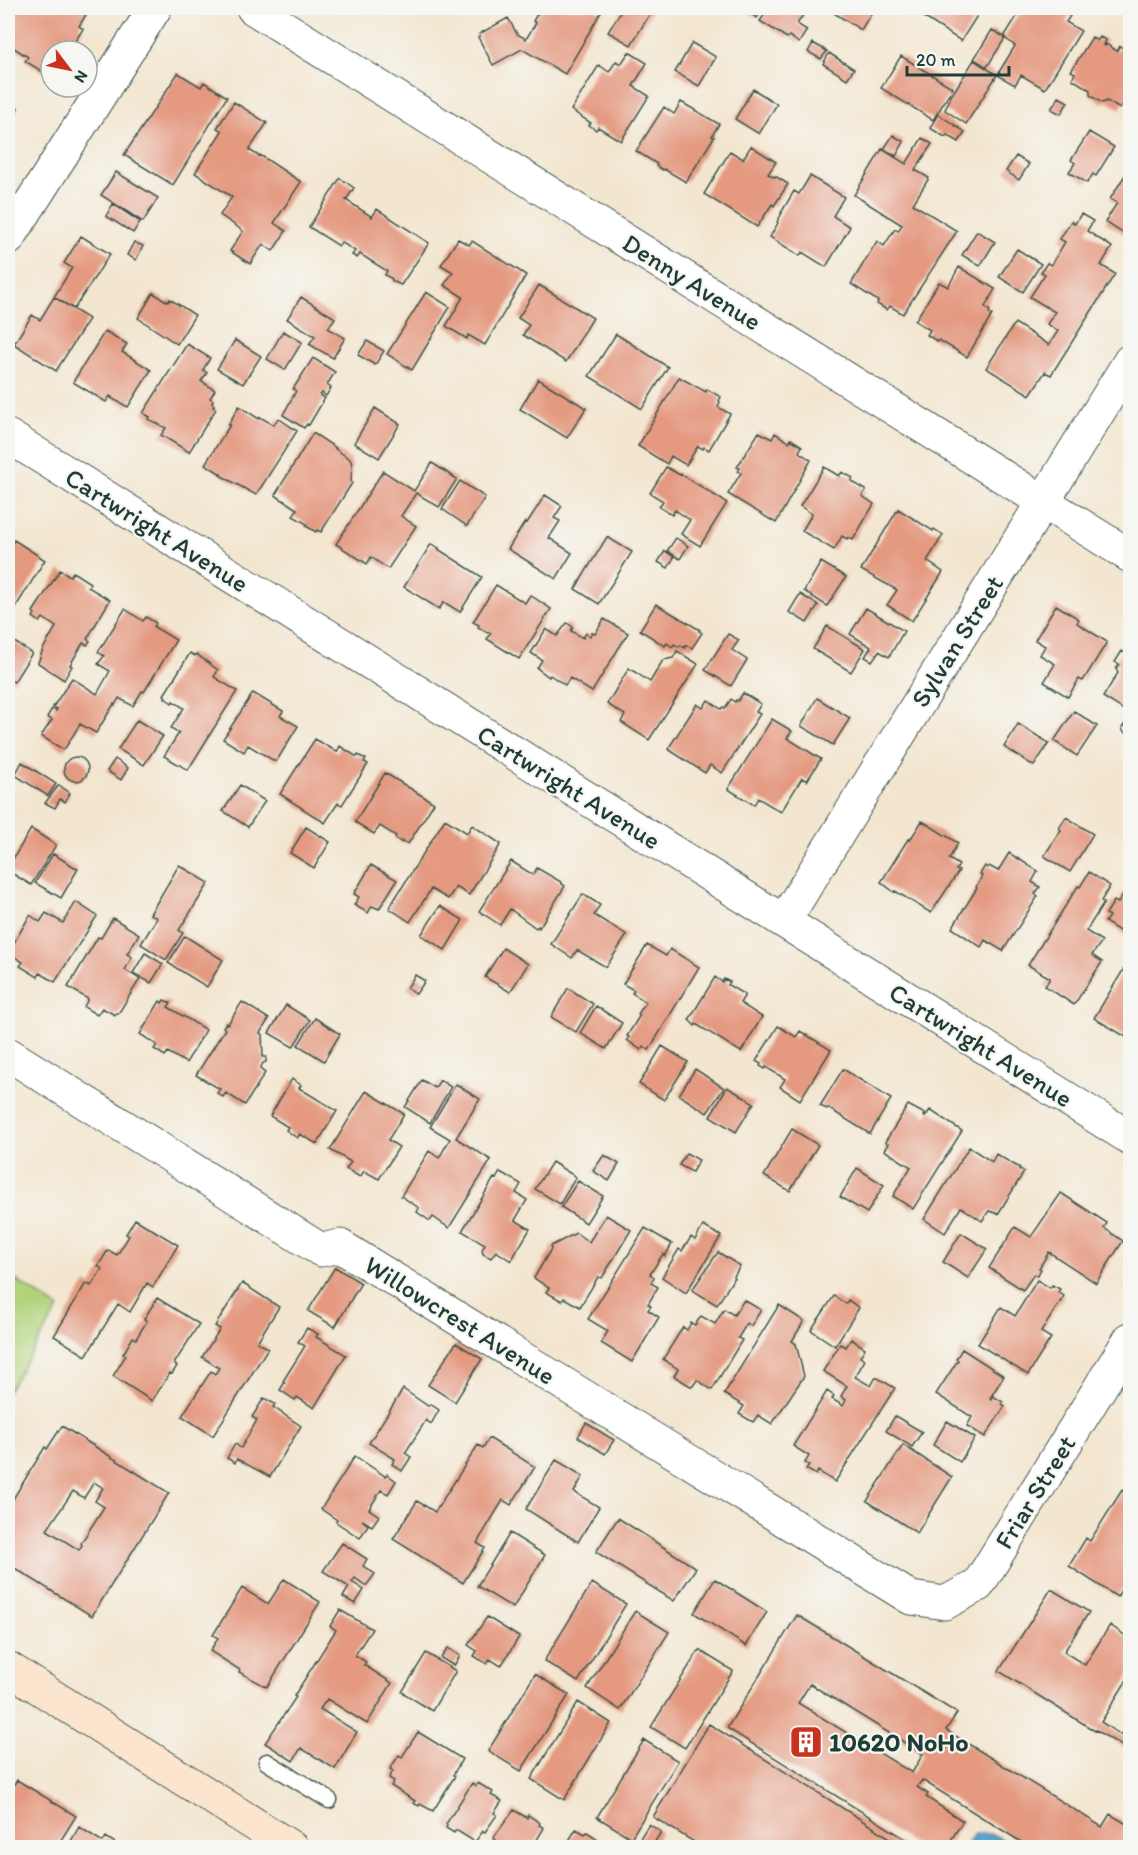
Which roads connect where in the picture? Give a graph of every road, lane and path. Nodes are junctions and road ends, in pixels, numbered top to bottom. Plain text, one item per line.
1 (155, 8) edge
2 (253, 8) edge
3 (8, 239) edge
4 (1131, 361) edge
5 (8, 436) edge
6 (1043, 502) junction
7 (1131, 556) edge
8 (784, 921) junction
9 (8, 1054) edge
10 (1131, 1138) edge
11 (1131, 1339) edge
12 (911, 1598) joint
13 (8, 1668) edge
14 (267, 1762) dead end
15 (329, 1800) dead end
16 (292, 1848) edge

1 - 3 street
2 - 6 street, Denny Avenue
4 - 6 street, Sylvan Street
5 - 8 street, Cartwright Avenue
6 - 7 street, Denny Avenue
6 - 8 street, Sylvan Street
8 - 10 street, Cartwright Avenue
9 - 12 street, Willowcrest Avenue
11 - 12 street, Friar Street
13 - 16 main road
14 - 15 lane

